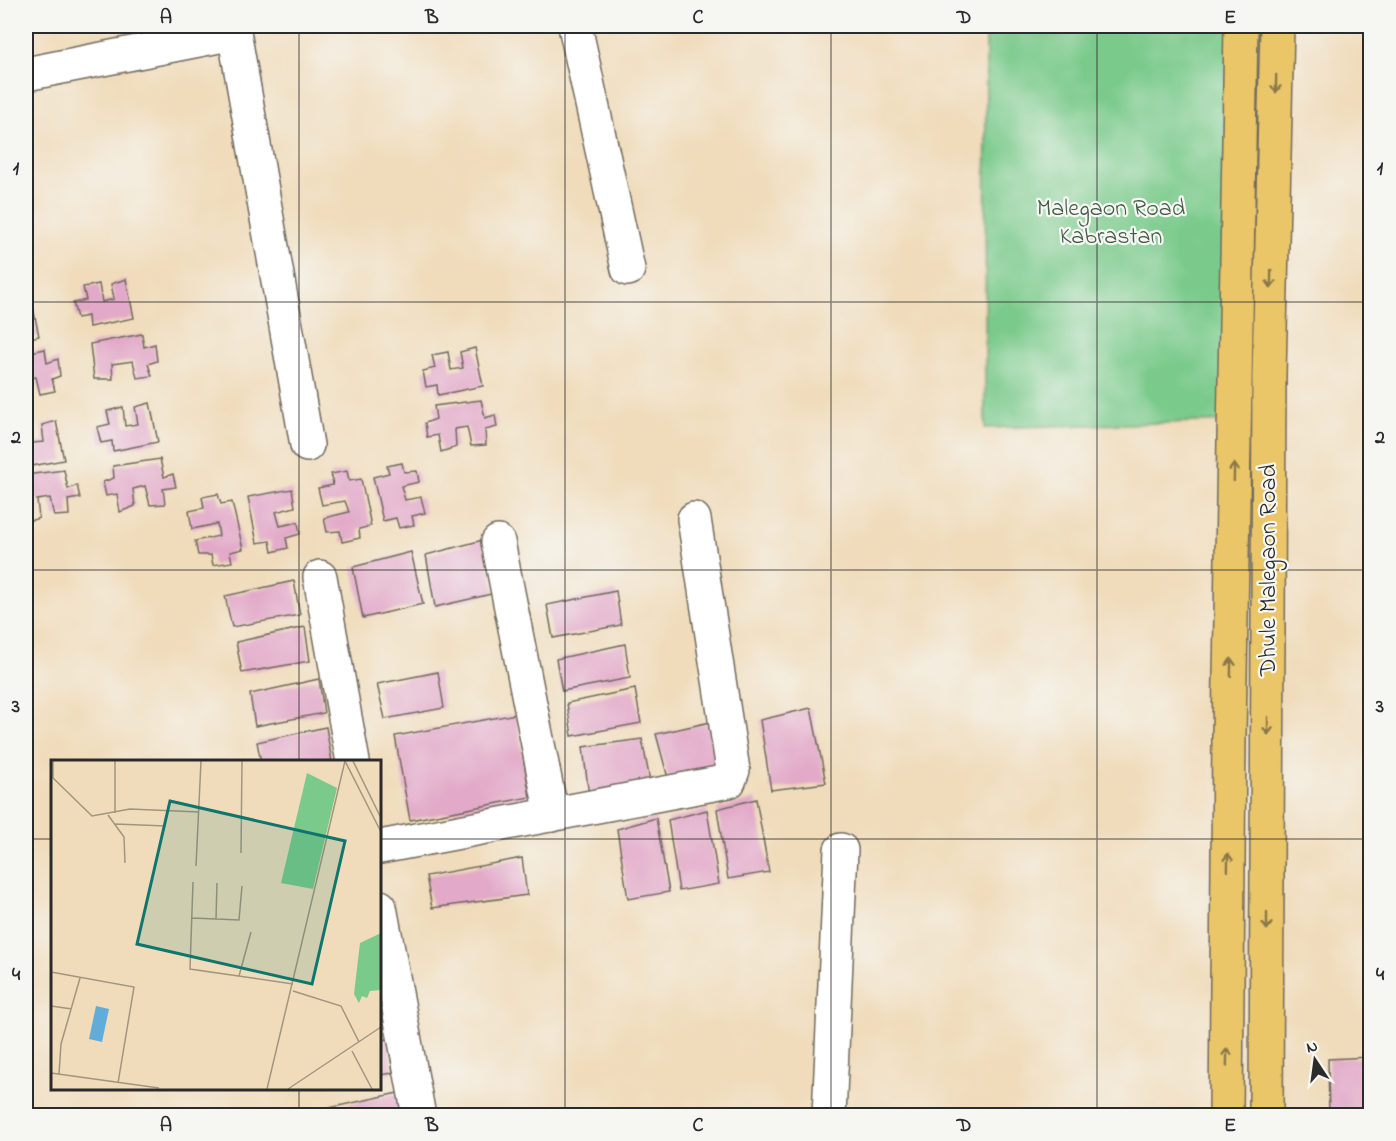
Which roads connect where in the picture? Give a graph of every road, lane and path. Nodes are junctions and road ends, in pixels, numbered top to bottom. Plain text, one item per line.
1 (576, 26) edge
2 (1241, 26) edge
3 (1277, 26) edge
4 (234, 29) edge
5 (26, 74) edge
6 (628, 269) dead end
7 (307, 445) dead end
8 (694, 519) dead end
9 (498, 542) dead end
10 (320, 577) dead end
11 (353, 760) edge
12 (552, 815) junction
13 (381, 847) edge
14 (841, 850) dead end
15 (381, 912) edge
16 (419, 1116) edge
17 (829, 1116) edge
18 (1226, 1116) edge
19 (1266, 1116) edge

1 - 6 street
18 -> 2 main road
3 -> 19 main road, Dhule Malegaon Road
4 - 5 street
4 - 7 street
8 - 12 street
9 - 12 street
10 - 11 street
12 - 13 street
14 - 17 street
15 - 16 street

